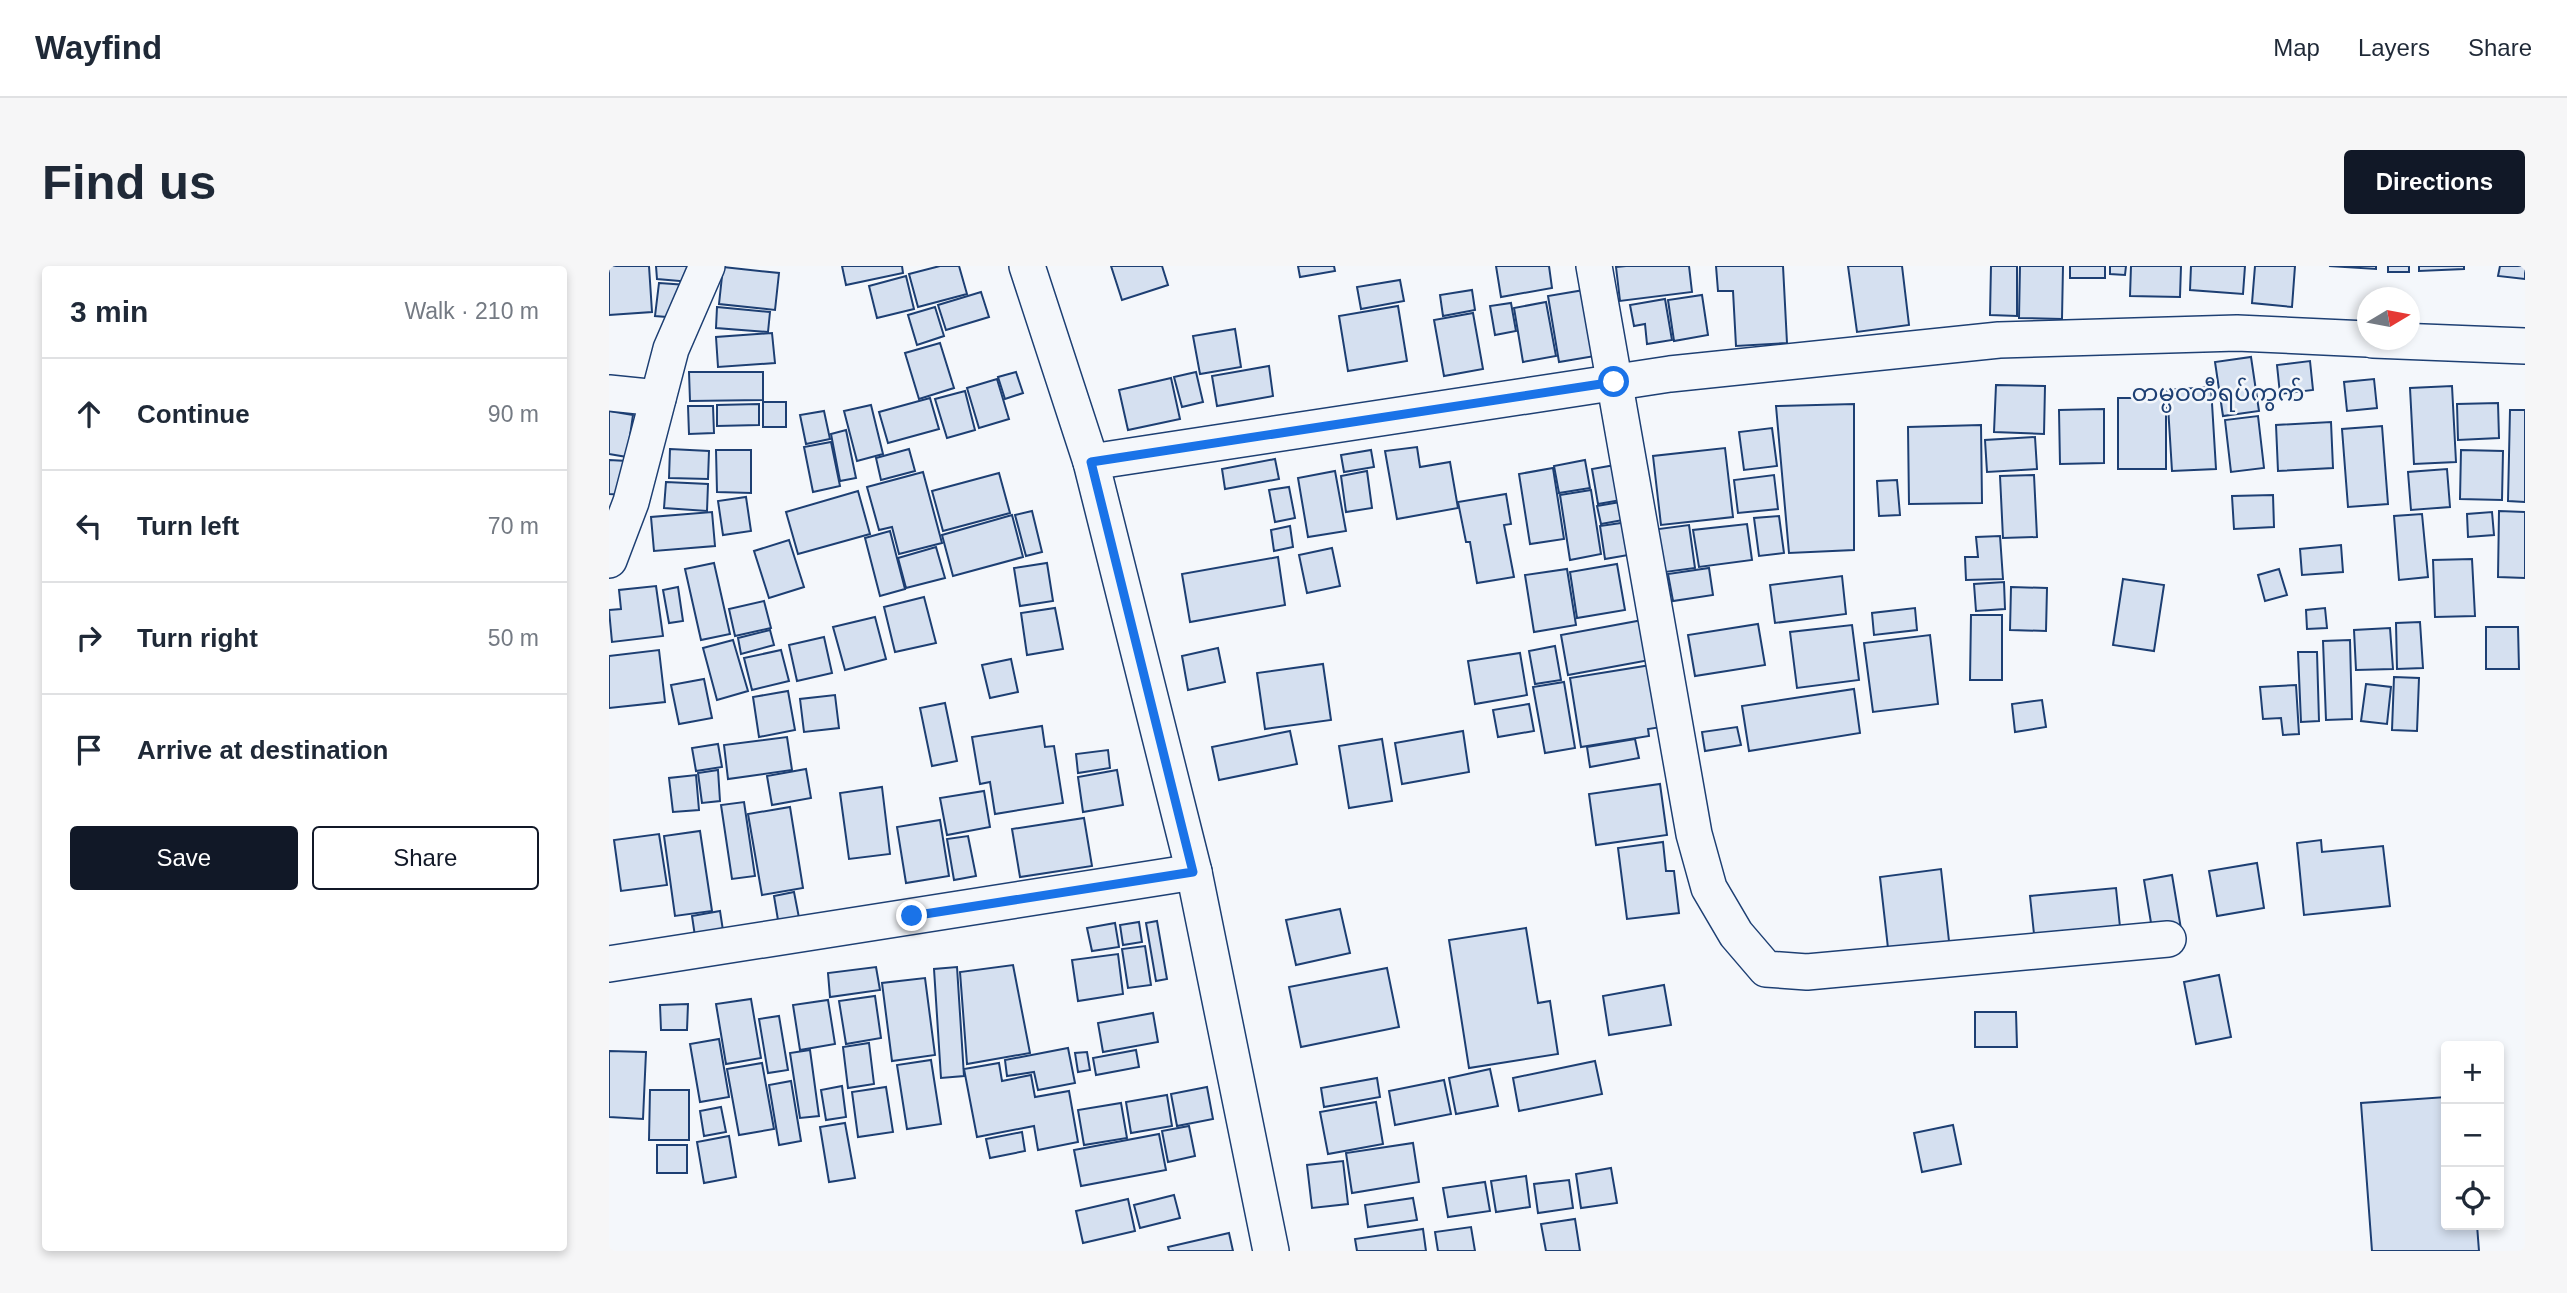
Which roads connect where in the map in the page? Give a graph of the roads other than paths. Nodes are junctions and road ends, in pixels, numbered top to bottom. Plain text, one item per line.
1 (706, 266) edge
2 (1027, 266) edge
3 (1594, 266) edge
4 (2357, 338) edge
5 (2420, 341) edge
6 (2525, 346) edge
7 (1614, 382) junction
8 (609, 393) edge
9 (658, 398) junction
10 (1091, 462) junction
11 (609, 560) edge
12 (1193, 872) junction
13 (2168, 939) dead end
14 (609, 964) edge
15 (1271, 1251) edge

1 - 9 street
2 - 10 street
3 - 7 street
4 - 7 street
5 - 6 street
7 - 10 street
7 - 13 street
8 - 9 street
9 - 11 street
10 - 12 street
12 - 14 street
12 - 15 street

